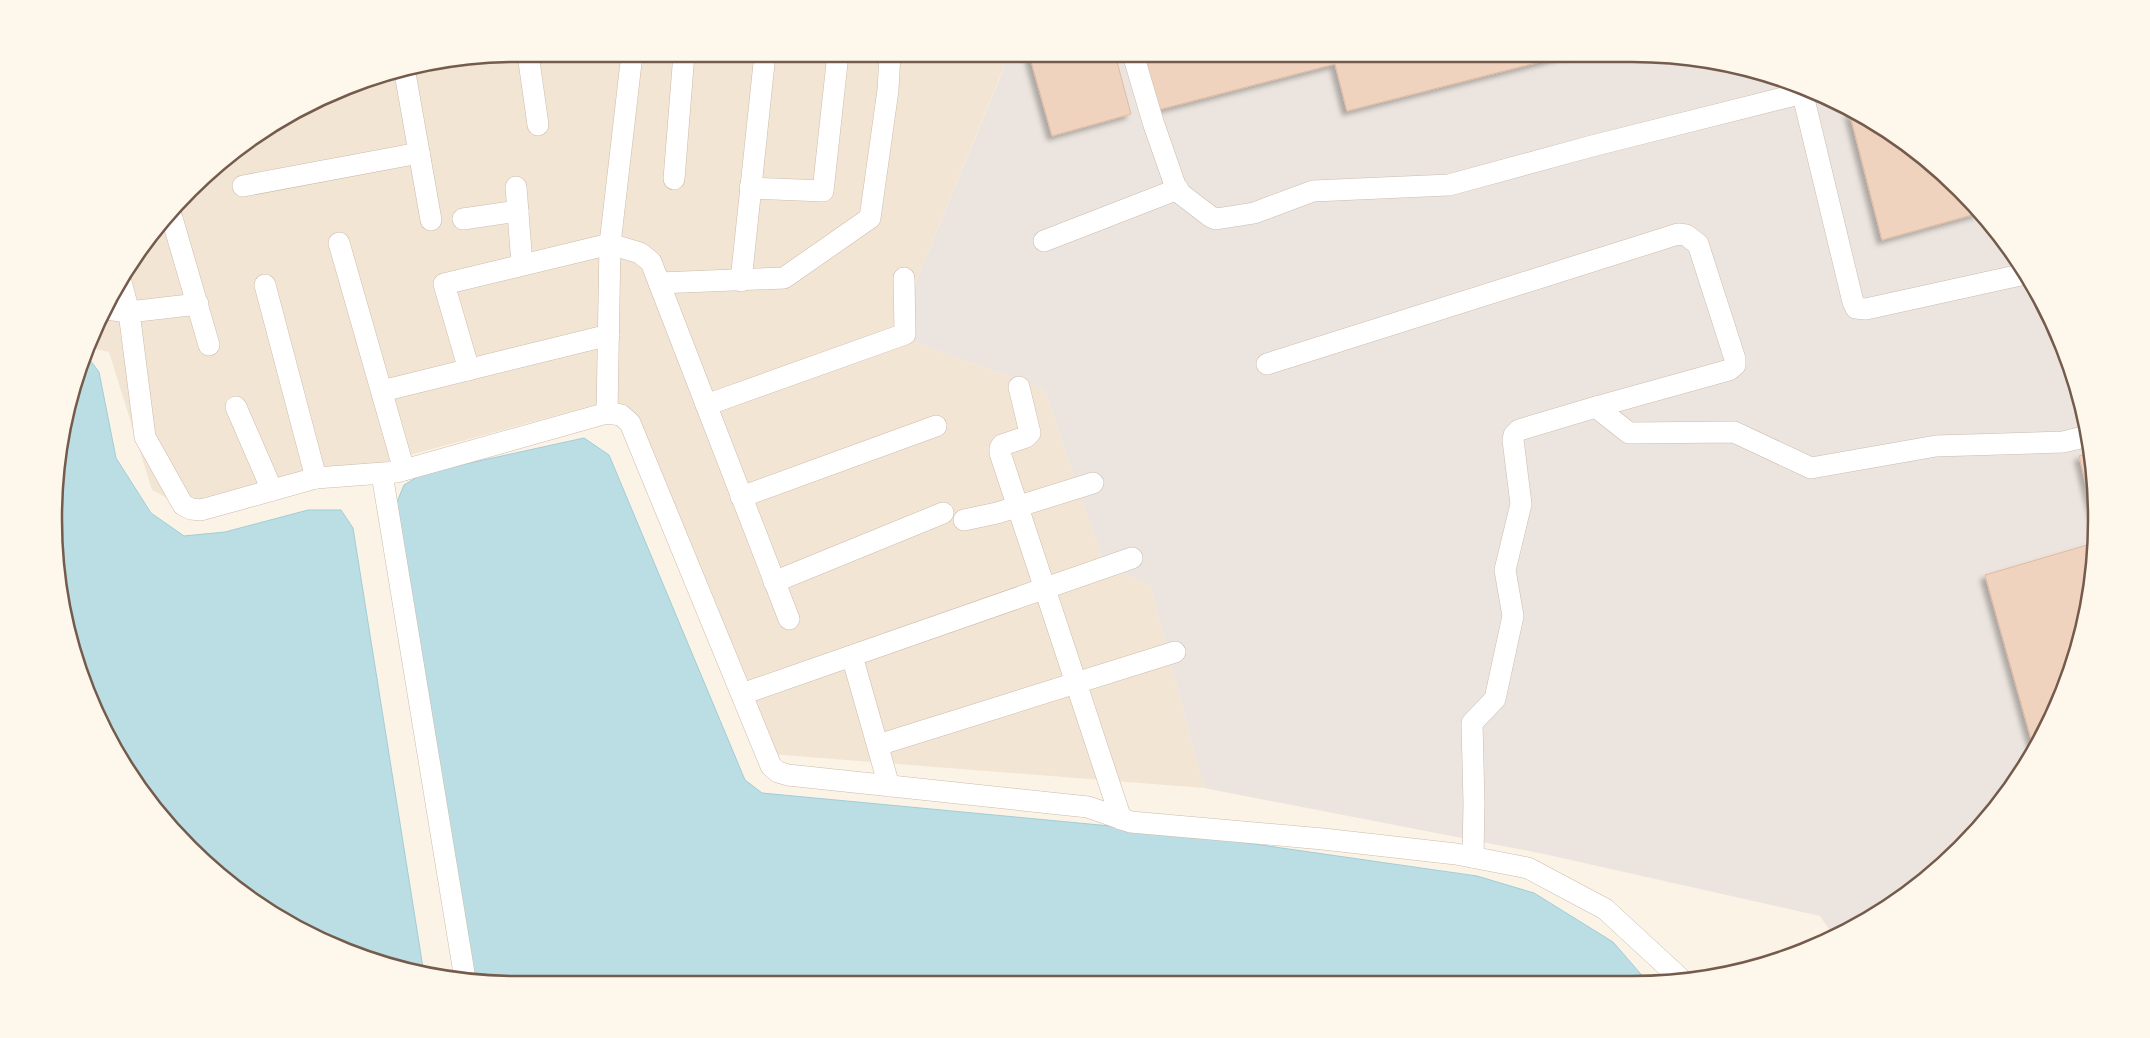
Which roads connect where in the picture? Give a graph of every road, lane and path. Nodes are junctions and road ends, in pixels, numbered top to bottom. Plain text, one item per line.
1 (529, 62) edge
2 (631, 62) edge
3 (683, 62) edge
4 (764, 62) edge
5 (837, 62) edge
6 (890, 62) edge
7 (1136, 62) edge
8 (406, 77) edge
9 (1793, 92) edge
10 (1803, 96) edge
11 (538, 125) dead end
12 (419, 153) junction
13 (674, 179) dead end
14 (243, 186) dead end
15 (516, 187) dead end
16 (750, 188) junction
17 (1178, 189) junction
18 (518, 211) junction
19 (463, 218) dead end
20 (431, 220) dead end
21 (173, 222) edge
22 (1044, 241) dead end
23 (339, 243) dead end
24 (610, 244) junction
25 (522, 264) junction
26 (2017, 276) edge
27 (904, 278) dead end
28 (741, 280) junction
29 (658, 283) junction
30 (265, 285) dead end
31 (123, 292) edge
32 (198, 304) junction
33 (114, 310) edge
34 (128, 312) junction
35 (608, 335) junction
36 (209, 345) dead end
37 (1267, 364) dead end
38 (469, 370) junction
39 (1019, 387) dead end
40 (382, 391) junction
41 (706, 405) junction
42 (236, 407) dead end
43 (1596, 407) junction
44 (607, 413) junction
45 (936, 426) dead end
46 (2080, 438) edge
47 (404, 470) junction
48 (382, 474) junction
49 (316, 478) junction
50 (1093, 483) dead end
51 (272, 490) junction
52 (741, 496) junction
53 (1018, 507) junction
54 (943, 513) dead end
55 (964, 520) dead end
56 (1132, 558) dead end
57 (774, 582) junction
58 (1045, 589) junction
59 (789, 619) dead end
60 (1175, 652) dead end
61 (852, 656) junction
62 (1076, 682) junction
63 (742, 694) junction
64 (878, 745) junction
65 (889, 786) junction
66 (1121, 819) junction
67 (1473, 857) junction
68 (464, 972) edge
69 (1675, 974) edge

1 - 11 street
2 - 24 street
3 - 13 street
4 - 16 street
5 - 16 street
6 - 28 street
7 - 17 street
8 - 12 street
9 - 17 street
10 - 26 street
12 - 14 street
12 - 20 street
15 - 18 street
16 - 28 street
17 - 22 street
18 - 19 street
18 - 25 street
21 - 32 street
23 - 40 street
24 - 25 street
24 - 29 street
24 - 35 street
25 - 38 street
27 - 41 street
28 - 29 street
29 - 41 street
30 - 49 street
31 - 34 street
32 - 34 street
32 - 36 street
33 - 34 street
34 - 51 street
35 - 38 street
35 - 44 street
37 - 43 street
38 - 40 street
39 - 53 street
40 - 47 street
41 - 52 street
42 - 51 street
43 - 46 street
43 - 67 street
44 - 47 street
44 - 63 street
45 - 52 street
47 - 48 street
48 - 49 street
48 - 68 street
49 - 51 street
50 - 53 street
52 - 57 street
53 - 55 street
53 - 58 street
54 - 57 street
56 - 58 street
57 - 59 street
58 - 61 street
58 - 62 street
60 - 62 street
61 - 63 street
61 - 64 street
62 - 64 street
62 - 66 street
63 - 65 street
64 - 65 street
65 - 66 street
66 - 67 street
67 - 69 street

